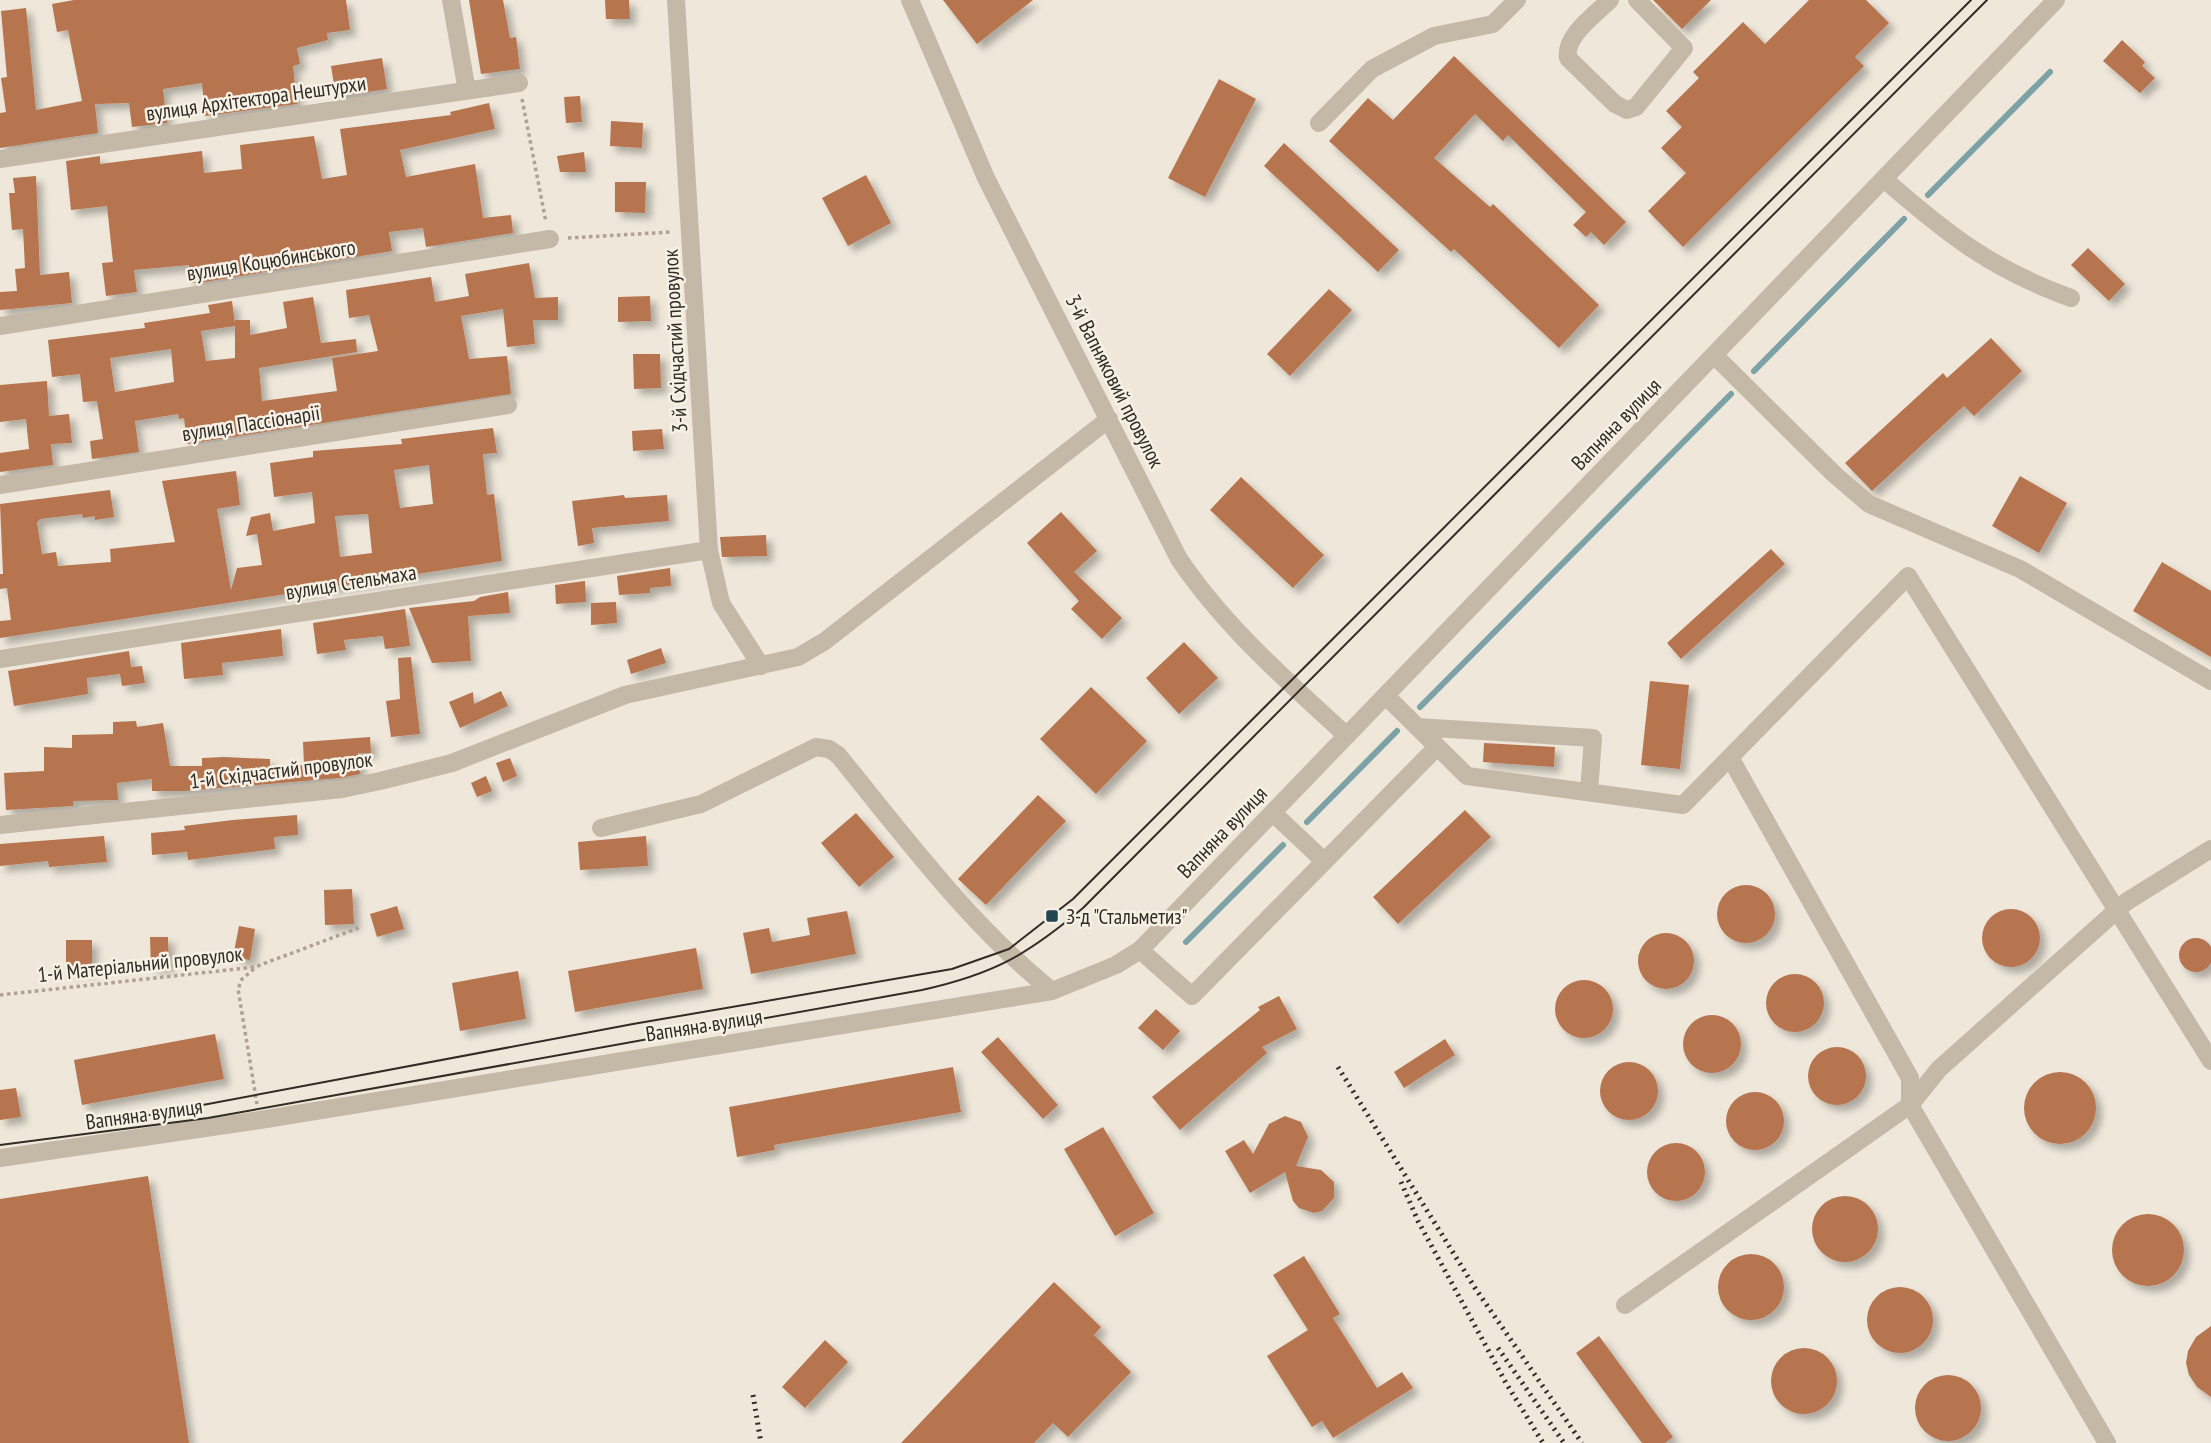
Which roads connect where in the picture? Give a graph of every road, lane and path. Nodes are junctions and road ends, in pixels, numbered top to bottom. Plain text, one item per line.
1 (451, 0) edge
2 (676, 0) edge
3 (910, 0) edge
4 (1517, 0) edge
5 (1610, 0) edge
6 (1637, 0) edge
7 (2056, 0) edge
8 (519, 83) joint
9 (467, 91) junction
10 (1319, 123) dead end
11 (0, 159) edge
12 (1884, 179) junction
13 (691, 231) junction
14 (550, 240) junction
15 (2071, 298) dead end
16 (0, 326) edge
17 (1714, 355) junction
18 (508, 405) dead end
19 (1109, 419) junction
20 (0, 485) edge
21 (709, 550) junction
22 (0, 659) edge
23 (761, 666) junction
24 (2211, 681) edge
25 (1386, 696) junction
26 (1417, 727) junction
27 (1348, 736) junction
28 (1437, 747) junction
29 (1731, 759) junction
30 (1589, 792) junction
31 (1273, 813) junction
32 (0, 825) edge
33 (601, 828) dead end
34 (2211, 849) edge
35 (1324, 861) junction
36 (2117, 914) junction
37 (361, 927) dead end
38 (1140, 950) junction
39 (255, 967) junction
40 (1052, 991) junction
41 (0, 995) edge
42 (2211, 1061) edge
43 (1910, 1105) junction
44 (260, 1121) junction
45 (0, 1158) edge
46 (1625, 1305) dead end
47 (2107, 1443) edge

1 - 9 street
2 - 13 street, 3-й Східчастий провулок
3 - 19 street, 3-й Вапняковий провулок
4 - 10 street
5 - 6 street
7 - 12 street, Вапняна вулиця
8 - 9 street, вулиця Архітектора Нештурхи
8 - 14 path
9 - 11 street, вулиця Архітектора Нештурхи
12 - 15 street
12 - 17 street, Вапняна вулиця
13 - 14 path
13 - 21 street, 3-й Східчастий провулок
14 - 16 street, вулиця Коцюбинського
17 - 24 street
17 - 25 street, Вапняна вулиця
18 - 20 street, вулиця Пассіонарії
19 - 23 street, 1-й Східчастий провулок
19 - 27 street, 3-й Вапняковий провулок
21 - 22 street, вулиця Стельмаха
21 - 23 street, 3-й Східчастий провулок
23 - 32 street, 1-й Східчастий провулок
25 - 26 street
25 - 27 street, Вапняна вулиця
26 - 28 street
26 - 30 street
27 - 31 street, Вапняна вулиця
28 - 30 street
28 - 35 street
29 - 30 street
29 - 36 street
29 - 43 street
31 - 35 street
31 - 38 street, Вапняна вулиця
33 - 40 street
34 - 36 street
35 - 38 street
36 - 42 street
36 - 43 street
37 - 39 path, 1-й Матеріальний провулок
38 - 40 street, Вапняна вулиця
39 - 41 path, 1-й Матеріальний провулок
39 - 44 path
40 - 44 street, Вапняна вулиця
43 - 46 street
43 - 47 street
44 - 45 street, Вапняна вулиця

